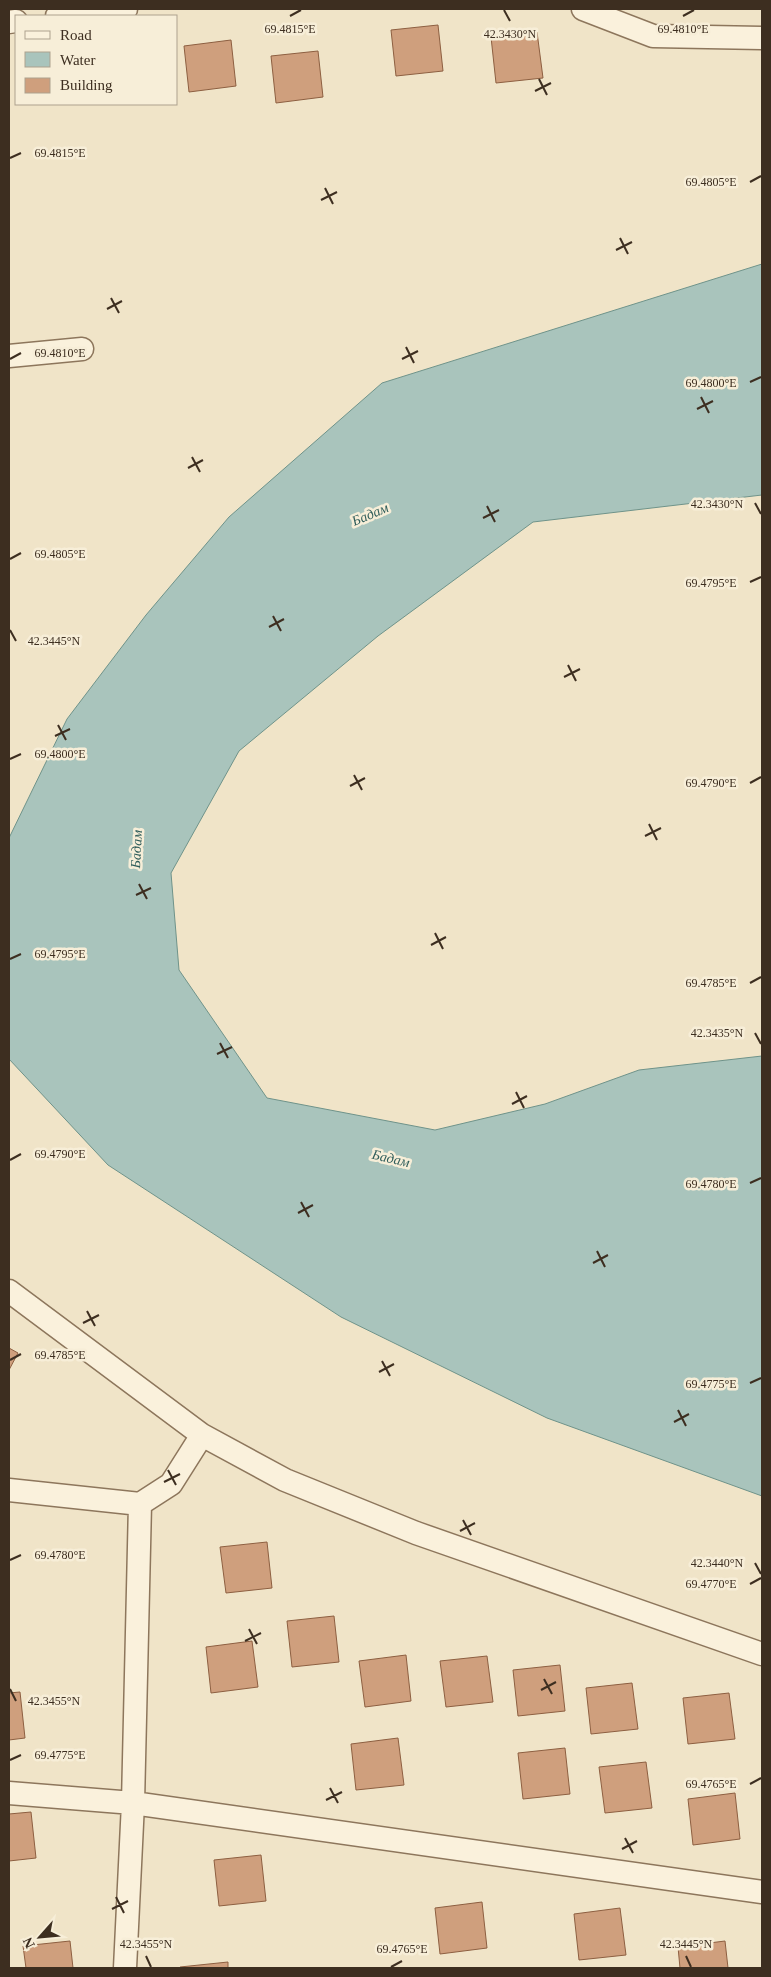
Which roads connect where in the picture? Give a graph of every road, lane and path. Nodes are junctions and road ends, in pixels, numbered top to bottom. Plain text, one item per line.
1 (126, 9) edge
2 (583, 9) edge
3 (67, 15) edge
4 (762, 38) edge
5 (82, 349) dead end
6 (9, 356) edge
7 (9, 1290) edge
8 (202, 1435) junction
9 (9, 1490) edge
10 (140, 1504) junction
11 (762, 1654) edge
12 (9, 1793) edge
13 (133, 1803) junction
14 (762, 1892) edge
15 (125, 1968) edge

1 - 3 street
2 - 4 street
5 - 6 street
7 - 8 street
8 - 10 street
8 - 11 street
9 - 10 street
10 - 13 street
12 - 13 street
13 - 14 street
13 - 15 street

